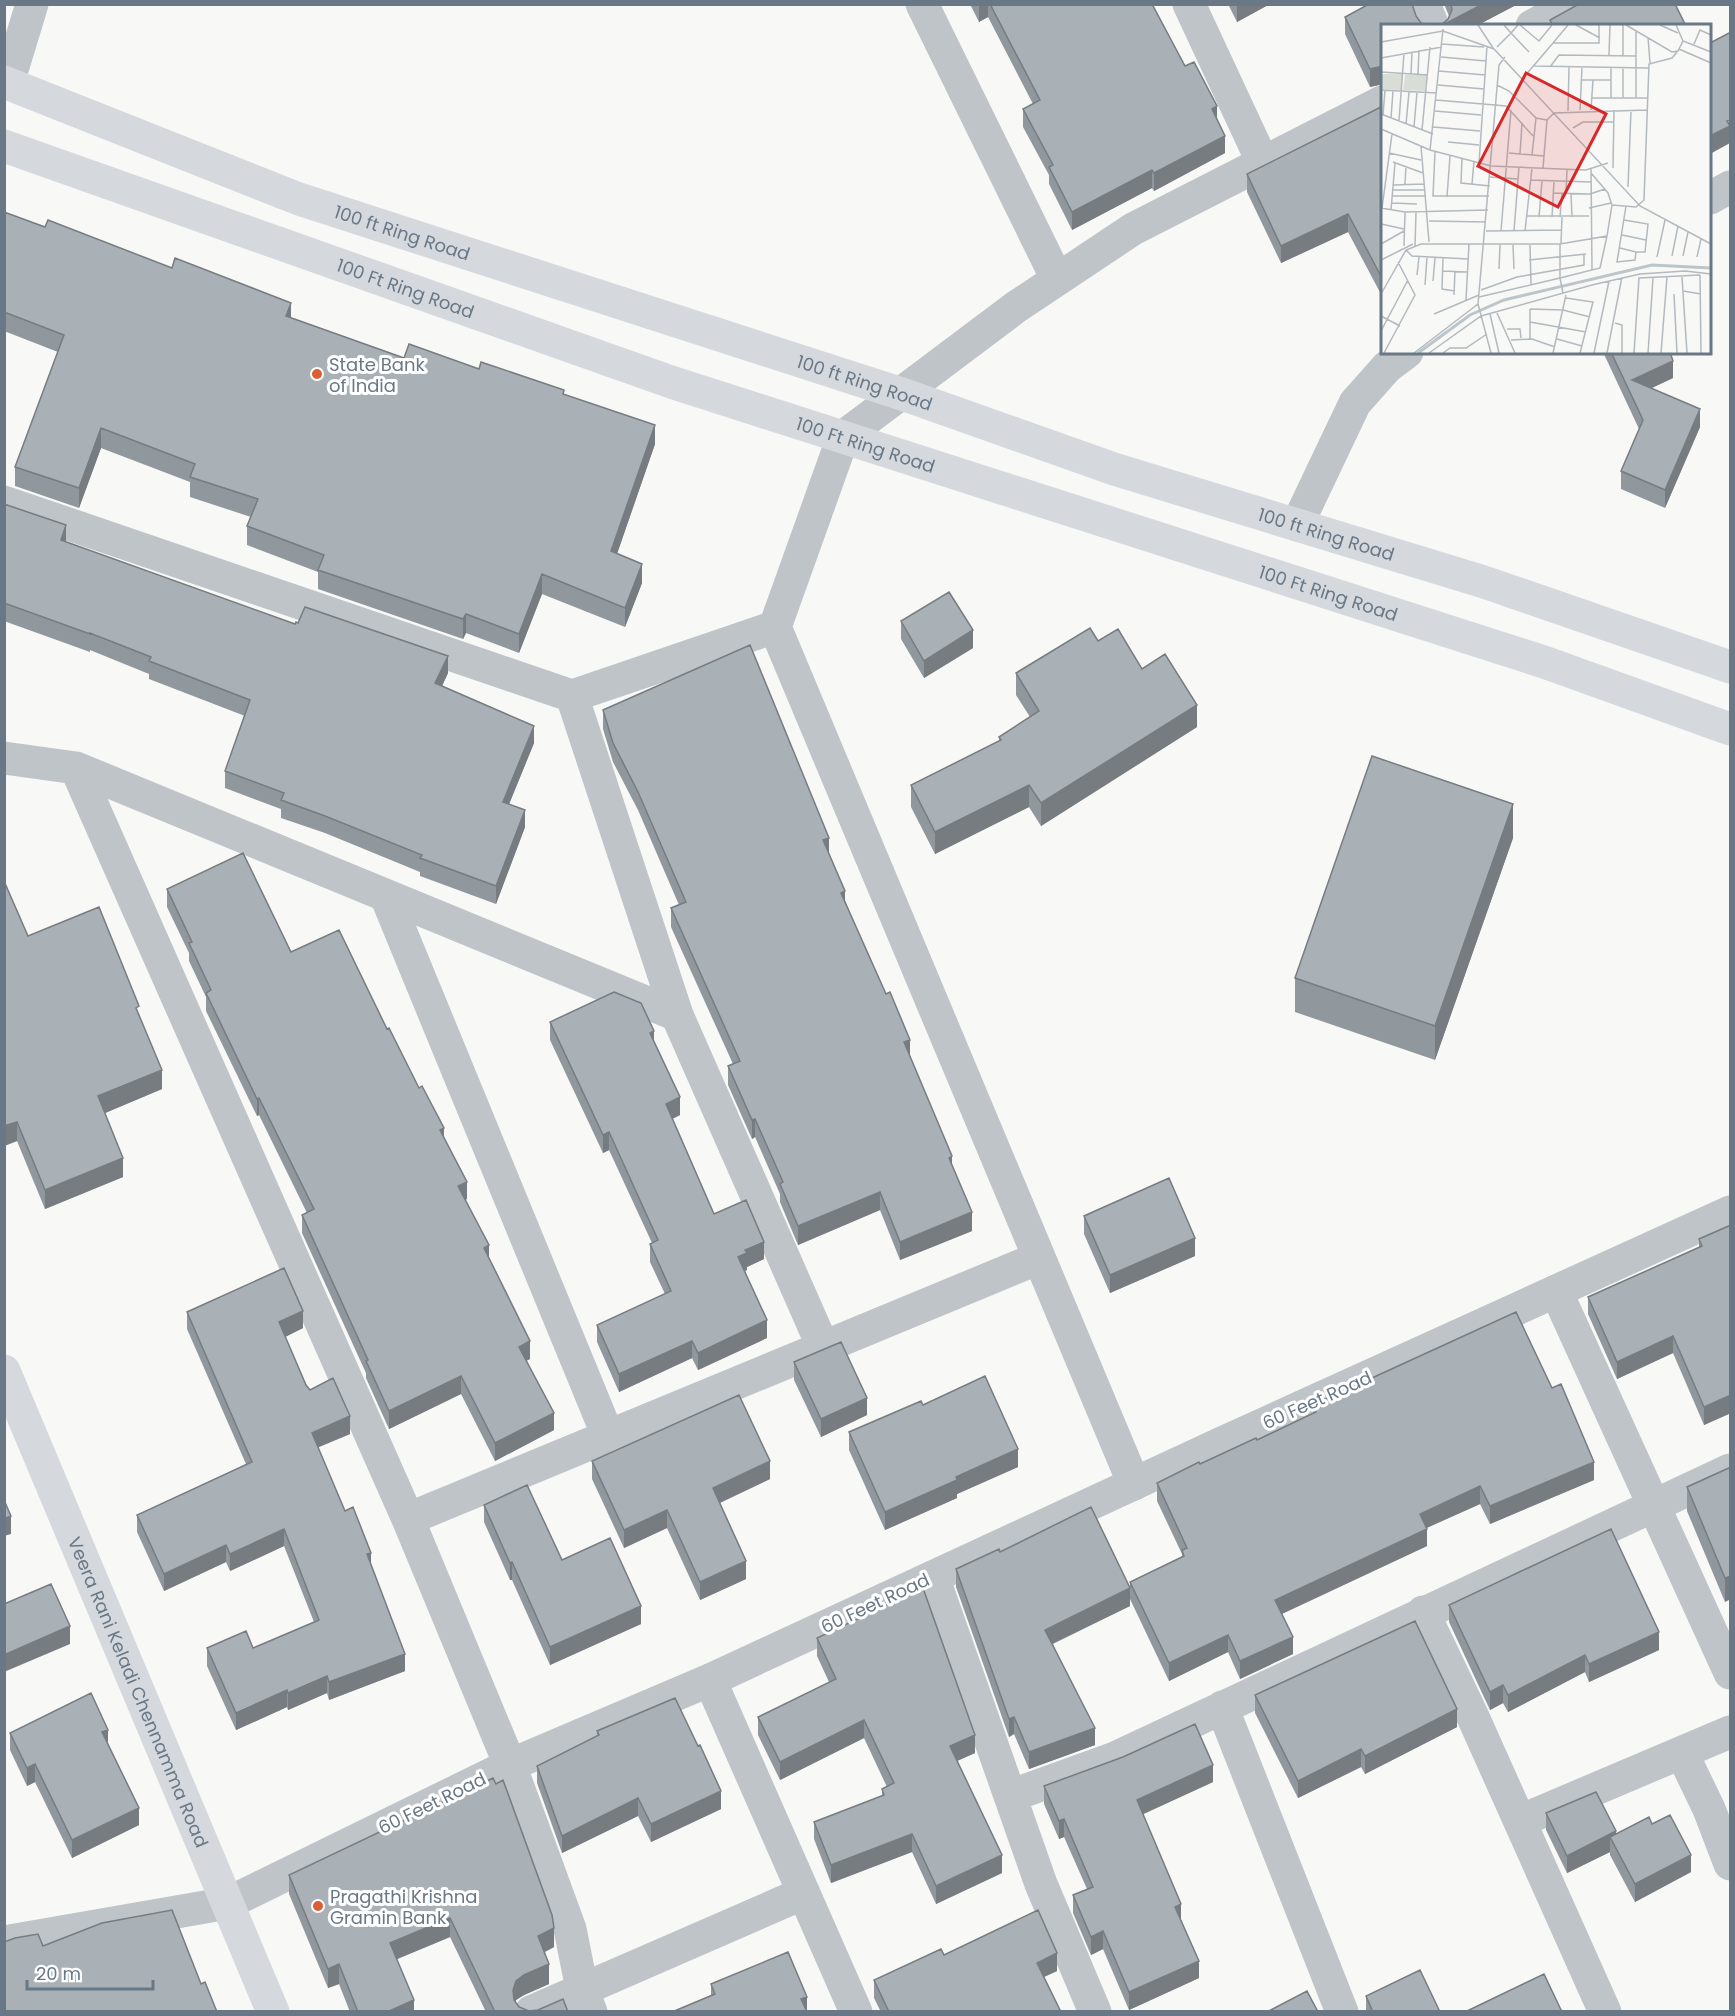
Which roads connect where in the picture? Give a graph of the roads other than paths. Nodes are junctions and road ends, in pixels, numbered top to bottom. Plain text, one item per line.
1 (32, 4) edge
2 (921, 4) edge
3 (1189, 4) edge
4 (1424, 4) edge
5 (1573, 4) edge
6 (1432, 24) edge
7 (1536, 24) edge
8 (6, 82) edge
9 (1381, 103) edge
10 (4, 146) edge
11 (1263, 163) junction
12 (1731, 187) edge
13 (1711, 197) edge
14 (1058, 279) junction
15 (1404, 354) edge
16 (902, 394) junction
17 (843, 437) junction
18 (4, 502) edge
19 (1297, 525) junction
20 (775, 627) junction
21 (1731, 667) edge
22 (572, 696) junction
23 (1731, 729) edge
24 (4, 758) edge
25 (76, 768) junction
26 (386, 896) junction
27 (677, 1016) junction
28 (1731, 1212) edge
29 (1039, 1258) junction
30 (1556, 1291) junction
31 (823, 1347) junction
32 (4, 1371) edge
33 (608, 1436) junction
34 (1731, 1470) edge
35 (1134, 1484) junction
36 (1654, 1508) junction
37 (408, 1519) junction
38 (933, 1576) junction
39 (1423, 1612) junction
40 (1731, 1673) edge
41 (710, 1680) junction
42 (1222, 1707) junction
43 (1731, 1732) edge
44 (1682, 1753) junction
45 (510, 1765) junction
46 (1010, 1796) junction
47 (1520, 1821) junction
48 (1731, 1864) edge
49 (804, 1893) junction
50 (228, 1903) junction
51 (4, 1942) edge
52 (586, 2000) edge
53 (273, 2012) edge
54 (531, 2012) edge
55 (856, 2012) edge
56 (1095, 2012) edge
57 (1342, 2012) edge
58 (1605, 2012) edge

1 - 8 street
2 - 14 street
3 - 11 street
4 - 6 street
5 - 7 street
8 - 16 main road, 100 ft Ring Road
9 - 11 street
10 - 17 main road, 100 Ft Ring Road
11 - 14 street
12 - 13 street
14 - 16 street
15 - 19 street
16 - 17 street
16 - 19 main road, 100 ft Ring Road
17 - 20 street
17 - 23 main road, 100 Ft Ring Road
18 - 22 street
19 - 21 main road, 100 ft Ring Road
20 - 22 street
20 - 29 street
22 - 27 street
24 - 25 street
25 - 26 street
25 - 37 street
26 - 27 street
26 - 33 street
27 - 31 street
28 - 30 street, 60 Feet Road
29 - 31 street
29 - 35 street
30 - 35 street, 60 Feet Road
30 - 36 street
31 - 33 street
32 - 50 main road, Veera Rani Keladi Chennamma Road
33 - 37 street
34 - 36 street
35 - 38 street, 60 Feet Road
36 - 39 street
36 - 40 street
37 - 45 street
38 - 41 street, 60 Feet Road
38 - 46 street
39 - 42 street
39 - 47 street
41 - 45 street, 60 Feet Road
41 - 49 street
42 - 46 street
42 - 57 street
43 - 44 street
44 - 47 street
44 - 48 street
45 - 50 street, 60 Feet Road
45 - 52 street
46 - 56 street
47 - 58 street
49 - 52 street
49 - 55 street
50 - 51 street, 60 Feet Road
50 - 53 main road, Veera Rani Keladi Chennamma Road
52 - 54 street

